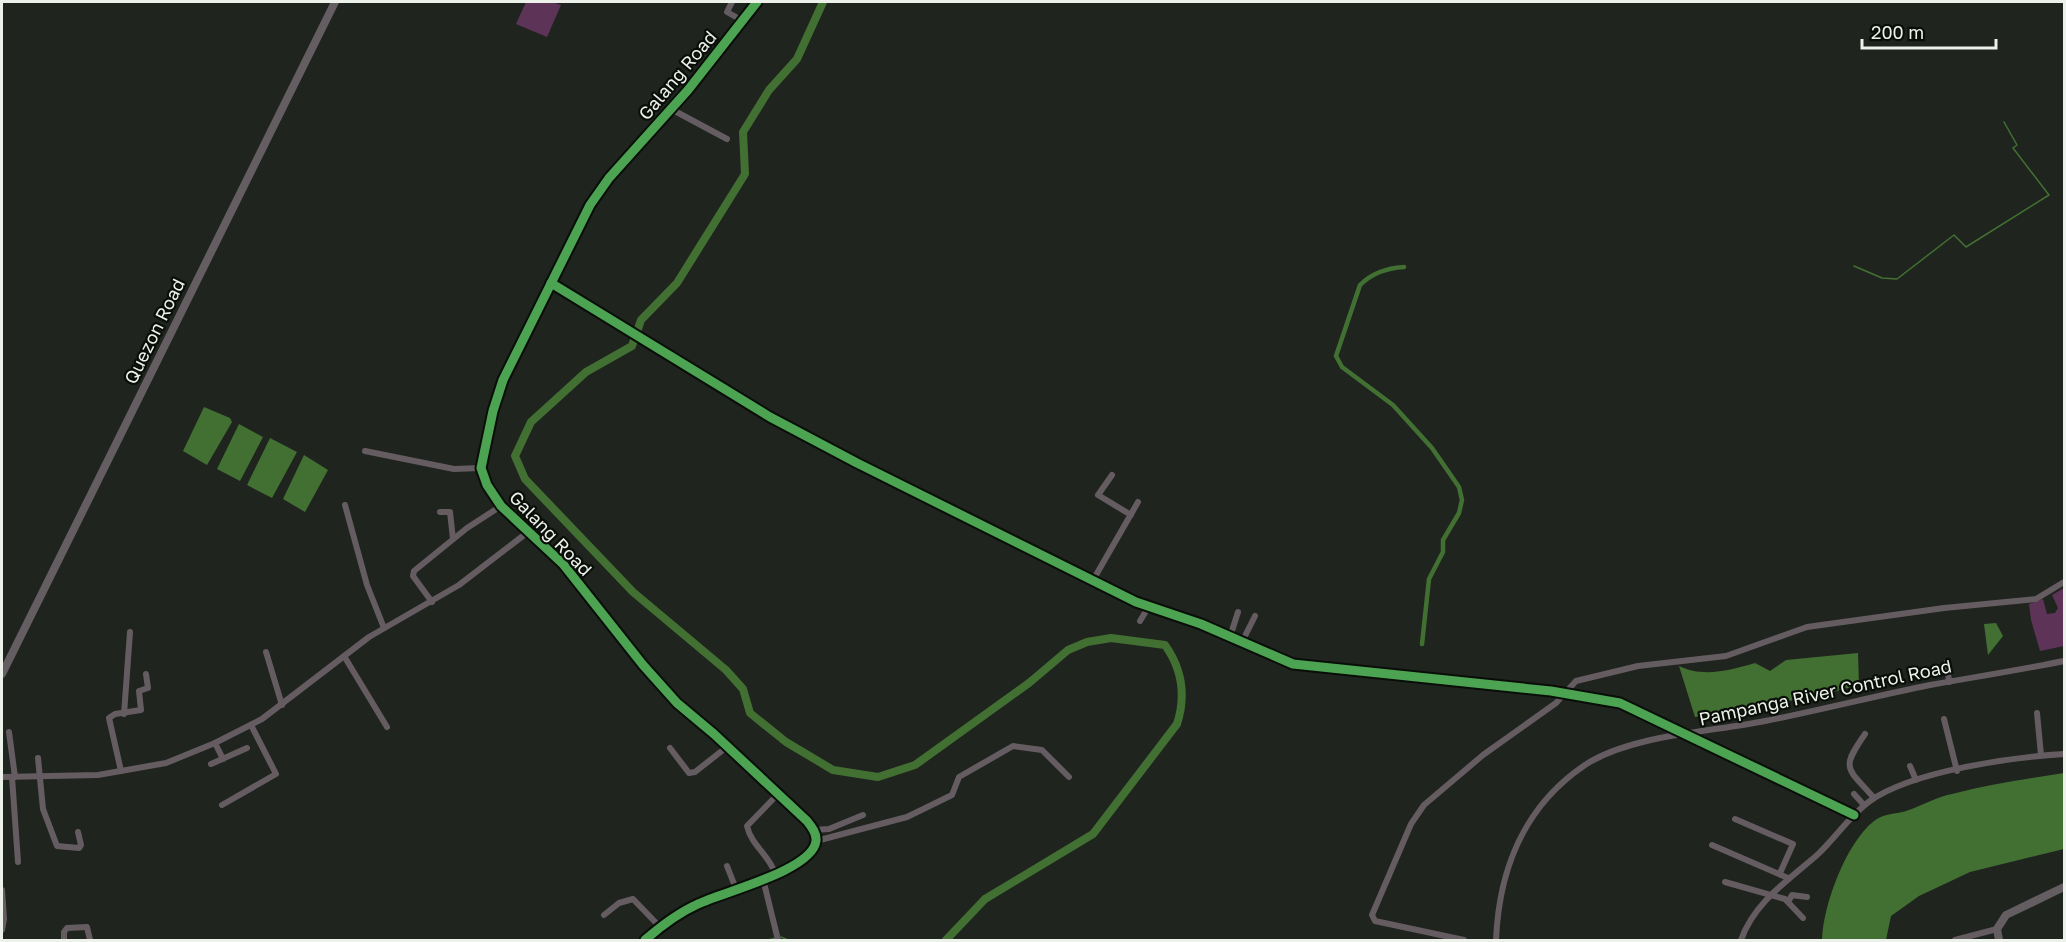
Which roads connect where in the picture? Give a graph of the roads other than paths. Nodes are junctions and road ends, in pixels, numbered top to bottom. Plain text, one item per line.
1 (335, 2) edge
2 (732, 2) edge
3 (757, 2) edge
4 (743, 21) junction
5 (671, 109) junction
6 (727, 139) dead end
7 (550, 283) junction
8 (365, 451) dead end
9 (481, 468) junction
10 (1112, 474) dead end
11 (1138, 502) dead end
12 (345, 505) dead end
13 (501, 506) junction
14 (440, 512) dead end
15 (1131, 514) junction
16 (528, 532) junction
17 (453, 539) junction
18 (1092, 582) junction
19 (2064, 582) edge
20 (432, 602) junction
21 (1149, 606) junction
22 (1239, 612) dead end
23 (1255, 616) dead end
24 (1140, 621) dead end
25 (384, 628) junction
26 (130, 632) dead end
27 (1230, 637) junction
28 (1242, 642) junction
29 (266, 652) dead end
30 (344, 656) junction
31 (2064, 661) edge
32 (1947, 662) dead end
33 (2, 674) edge
34 (146, 674) dead end
35 (1949, 682) junction
36 (1565, 693) junction
37 (282, 705) junction
38 (141, 710) junction
39 (148, 710) dead end
40 (2037, 713) dead end
41 (124, 714) junction
42 (1944, 719) dead end
43 (251, 725) junction
44 (387, 727) dead end
45 (9, 732) dead end
46 (1865, 734) dead end
47 (1688, 735) junction
48 (215, 743) junction
49 (728, 746) junction
50 (246, 748) dead end
51 (670, 748) dead end
52 (2064, 754) edge
53 (2041, 755) junction
54 (38, 758) dead end
55 (223, 759) junction
56 (211, 764) dead end
57 (1910, 766) dead end
58 (121, 771) junction
59 (1957, 771) junction
60 (2, 777) edge
61 (13, 777) junction
62 (40, 777) junction
63 (1069, 777) dead end
64 (1916, 780) junction
65 (778, 794) junction
66 (1854, 794) dead end
67 (1874, 798) junction
68 (222, 805) dead end
69 (1864, 805) junction
70 (863, 815) dead end
71 (1854, 815) junction
72 (1736, 819) dead end
73 (813, 830) junction
74 (78, 832) dead end
75 (816, 841) junction
76 (1712, 845) dead end
77 (18, 862) dead end
78 (727, 866) dead end
79 (775, 873) junction
80 (1780, 873) junction
81 (1788, 878) junction
82 (763, 879) junction
83 (1725, 882) dead end
84 (2064, 887) edge
85 (736, 889) junction
86 (2, 890) edge
87 (1772, 894) junction
88 (1807, 897) dead end
89 (1788, 902) junction
90 (604, 915) dead end
91 (1803, 918) dead end
92 (3, 919) edge
93 (660, 927) junction
94 (1997, 929) junction
95 (2, 930) edge
96 (64, 940) edge
97 (90, 940) edge
98 (645, 940) edge
99 (778, 940) edge
100 (1460, 940) edge
101 (1496, 940) edge
102 (1741, 940) edge
103 (1955, 940) edge
104 (1999, 940) edge

1 - 33 main road, Quezon Road
2 - 4 street
3 - 4 street, Galang Road
4 - 5 street, Galang Road
5 - 6 street
5 - 7 street, Galang Road
7 - 9 street, Galang Road
7 - 18 street
8 - 9 street
9 - 13 street, Galang Road
10 - 15 street
11 - 15 street
12 - 25 street
13 - 16 street, Galang Road
13 - 17 street
14 - 17 street
15 - 18 street
16 - 20 street
16 - 49 street, Galang Road
17 - 20 street
18 - 21 street
19 - 36 street
20 - 25 street
21 - 24 street
21 - 27 street
22 - 27 street
23 - 28 street
25 - 30 street
26 - 41 street
27 - 28 street
28 - 36 street
29 - 37 street
30 - 37 street
30 - 44 street
31 - 35 street, Pampanga River Control Road
32 - 35 street
34 - 38 street
35 - 47 street, Pampanga River Control Road
36 - 47 street
36 - 100 street
37 - 43 street
38 - 39 street
38 - 41 street
40 - 53 street
41 - 58 street
42 - 59 street
43 - 48 street
43 - 68 street
45 - 61 street
46 - 67 street
47 - 71 street
47 - 101 street, Pampanga River Control Road
48 - 55 street
48 - 58 street
49 - 51 street
49 - 65 street, Galang Road
50 - 55 street
52 - 53 street
53 - 59 street
54 - 62 street
55 - 56 street
57 - 64 street
58 - 62 street
59 - 64 street
60 - 61 street
61 - 62 street
61 - 77 street
62 - 74 street
63 - 75 street
64 - 67 street
65 - 73 street, Galang Road
65 - 79 street
66 - 69 street
67 - 69 street
69 - 71 street
70 - 73 street
71 - 81 street
72 - 80 street
73 - 75 street, Galang Road
75 - 79 street
76 - 80 street
78 - 85 street
79 - 82 street
80 - 81 street
81 - 87 street
82 - 85 street
82 - 99 street
83 - 87 street
84 - 94 main road
85 - 93 street
86 - 92 street
87 - 89 street
87 - 102 street
88 - 89 street
89 - 91 street
90 - 93 street
92 - 95 street
93 - 98 street
94 - 103 street
94 - 104 main road
96 - 97 street

